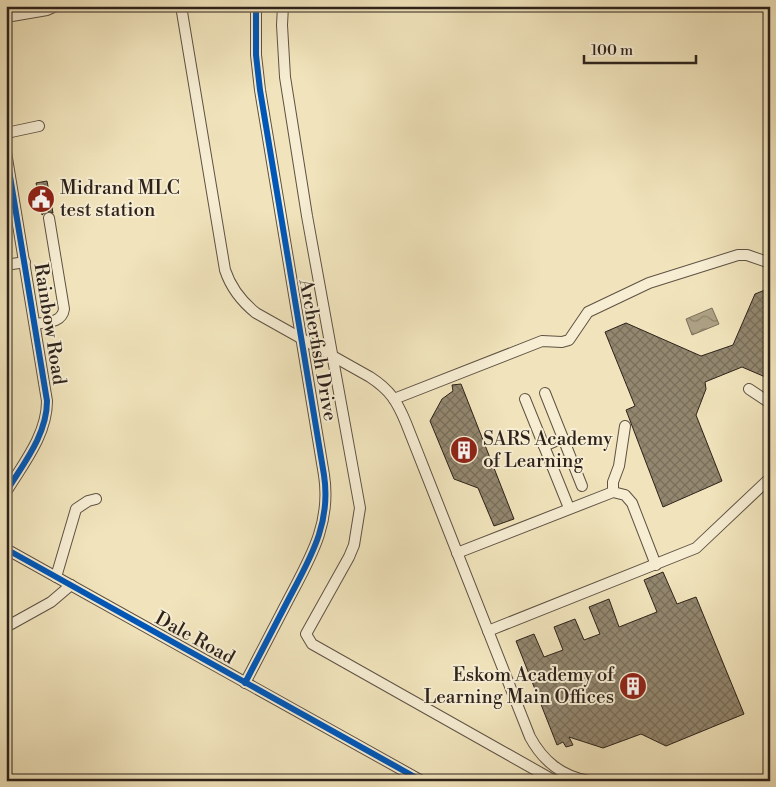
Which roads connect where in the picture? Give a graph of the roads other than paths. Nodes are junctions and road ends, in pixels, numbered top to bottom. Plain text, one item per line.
1 (56, 6) edge
2 (181, 6) edge
3 (256, 6) edge
4 (282, 6) edge
5 (6, 17) edge
6 (39, 126) dead end
7 (6, 135) edge
8 (6, 152) edge
9 (48, 218) dead end
10 (25, 262) junction
11 (770, 263) edge
12 (6, 265) edge
13 (36, 324) junction
14 (300, 337) junction
15 (331, 356) junction
16 (749, 389) dead end
17 (545, 393) dead end
18 (525, 399) dead end
19 (394, 400) junction
20 (770, 403) edge
21 (625, 426) dead end
22 (563, 438) junction
23 (544, 446) junction
24 (770, 478) edge
25 (582, 486) dead end
26 (6, 492) edge
27 (613, 492) junction
28 (96, 499) dead end
29 (569, 508) junction
30 (6, 549) edge
31 (457, 553) junction
32 (656, 565) junction
33 (56, 577) junction
34 (71, 585) junction
35 (6, 627) edge
36 (488, 632) junction
37 (245, 683) junction
38 (422, 781) edge
39 (555, 781) edge
40 (589, 781) edge

1 - 5 street
2 - 14 street
3 - 14 street, Archerfish Drive
4 - 15 street
6 - 7 street
8 - 10 street, Rainbow Road
9 - 13 street
10 - 12 street
10 - 13 street, Rainbow Road
11 - 19 street
13 - 26 street, Rainbow Road
14 - 15 street
14 - 37 street, Archerfish Drive
15 - 19 street
15 - 39 street
16 - 20 street
17 - 22 street
18 - 23 street
19 - 31 street
21 - 27 street
22 - 23 street
22 - 25 street
23 - 29 street
24 - 32 street
27 - 29 street
27 - 32 street
28 - 33 street
29 - 31 street
30 - 33 street, Dale Road
31 - 36 street
32 - 36 street
33 - 34 street, Dale Road
34 - 35 street
34 - 37 street, Dale Road
36 - 40 street
37 - 38 street, Dale Road

